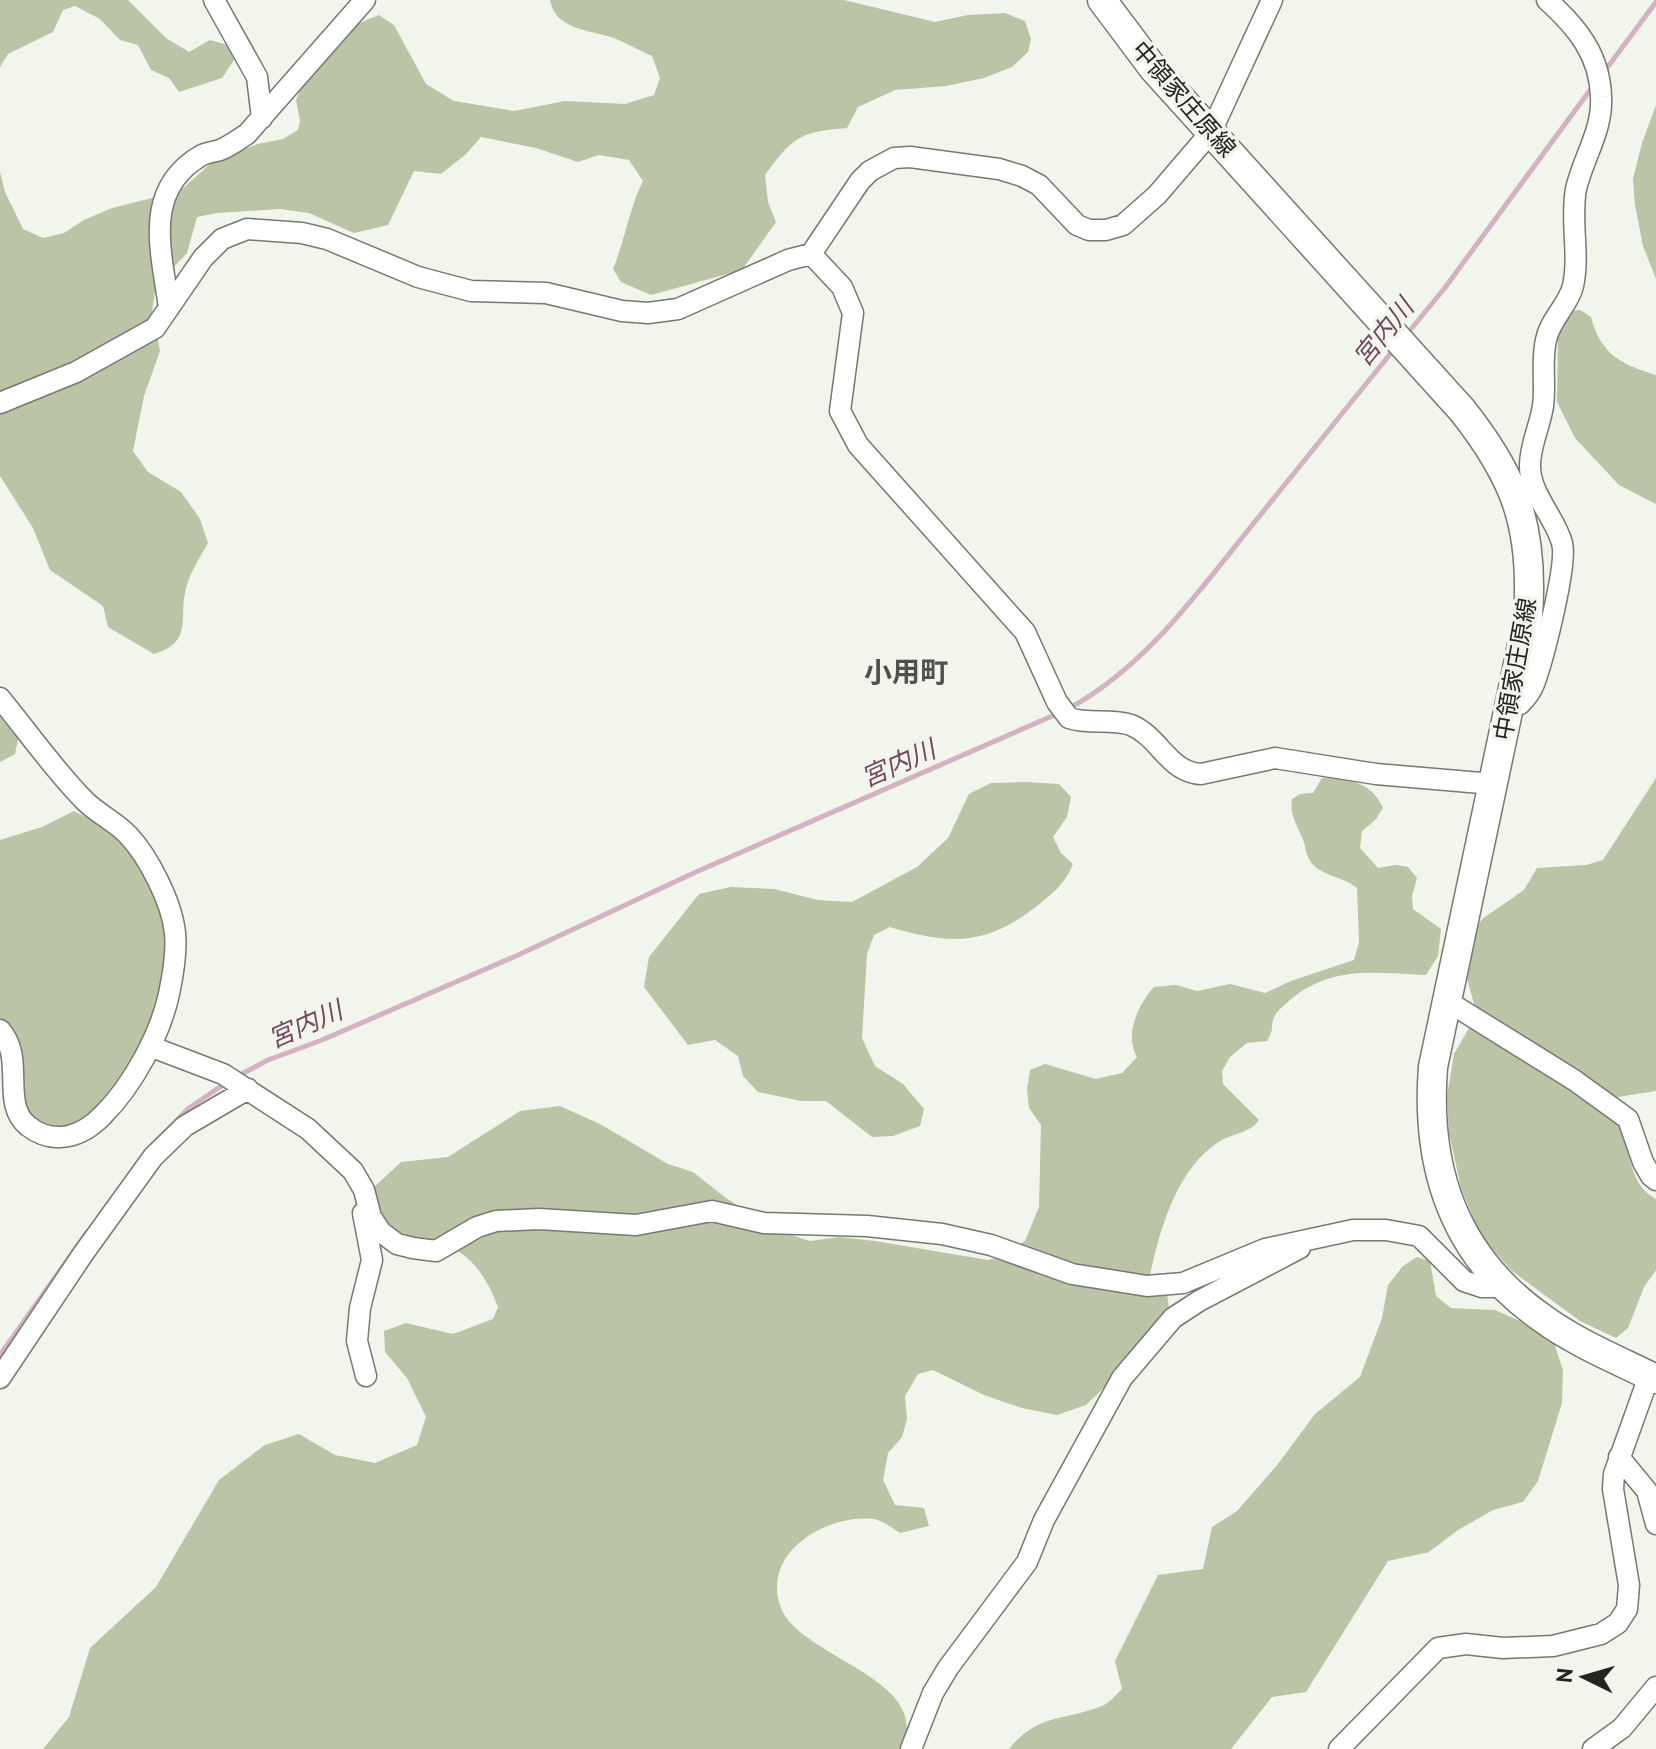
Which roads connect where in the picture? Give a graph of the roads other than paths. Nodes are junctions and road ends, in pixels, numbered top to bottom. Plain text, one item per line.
1 (214, 0) edge
2 (365, 0) edge
3 (1102, 0) edge
4 (1272, 0) edge
5 (1547, 0) edge
6 (262, 118) junction
7 (1211, 132) junction
8 (811, 254) junction
9 (169, 308) junction
10 (0, 403) edge
11 (0, 698) edge
12 (1509, 706) junction
13 (1493, 784) junction
14 (1447, 1001) junction
15 (0, 1030) edge
16 (152, 1047) junction
17 (240, 1084) junction
18 (1656, 1180) edge
19 (365, 1201) junction
20 (1318, 1239) junction
21 (1503, 1287) junction
22 (366, 1376) dead end
23 (1653, 1377) edge
24 (0, 1378) edge
25 (1619, 1457) junction
26 (1656, 1524) edge
27 (1656, 1687) edge
28 (911, 1749) edge
29 (1339, 1749) edge
30 (1593, 1749) edge

1 - 6 street
2 - 6 street
3 - 7 main road, 中領家庄原線
4 - 7 street
5 - 12 street
6 - 9 street
7 - 8 street
7 - 12 main road, 中領家庄原線
8 - 9 street
8 - 13 street
9 - 10 street
11 - 16 street
12 - 13 main road, 中領家庄原線
13 - 14 main road, 中領家庄原線
14 - 18 street
14 - 21 main road, 中領家庄原線
15 - 16 street
16 - 17 street
17 - 19 street
17 - 24 street
19 - 20 street
19 - 22 street
20 - 21 street
20 - 28 street
21 - 23 main road, 中領家庄原線
23 - 25 street
25 - 26 street
25 - 29 street
27 - 30 street

